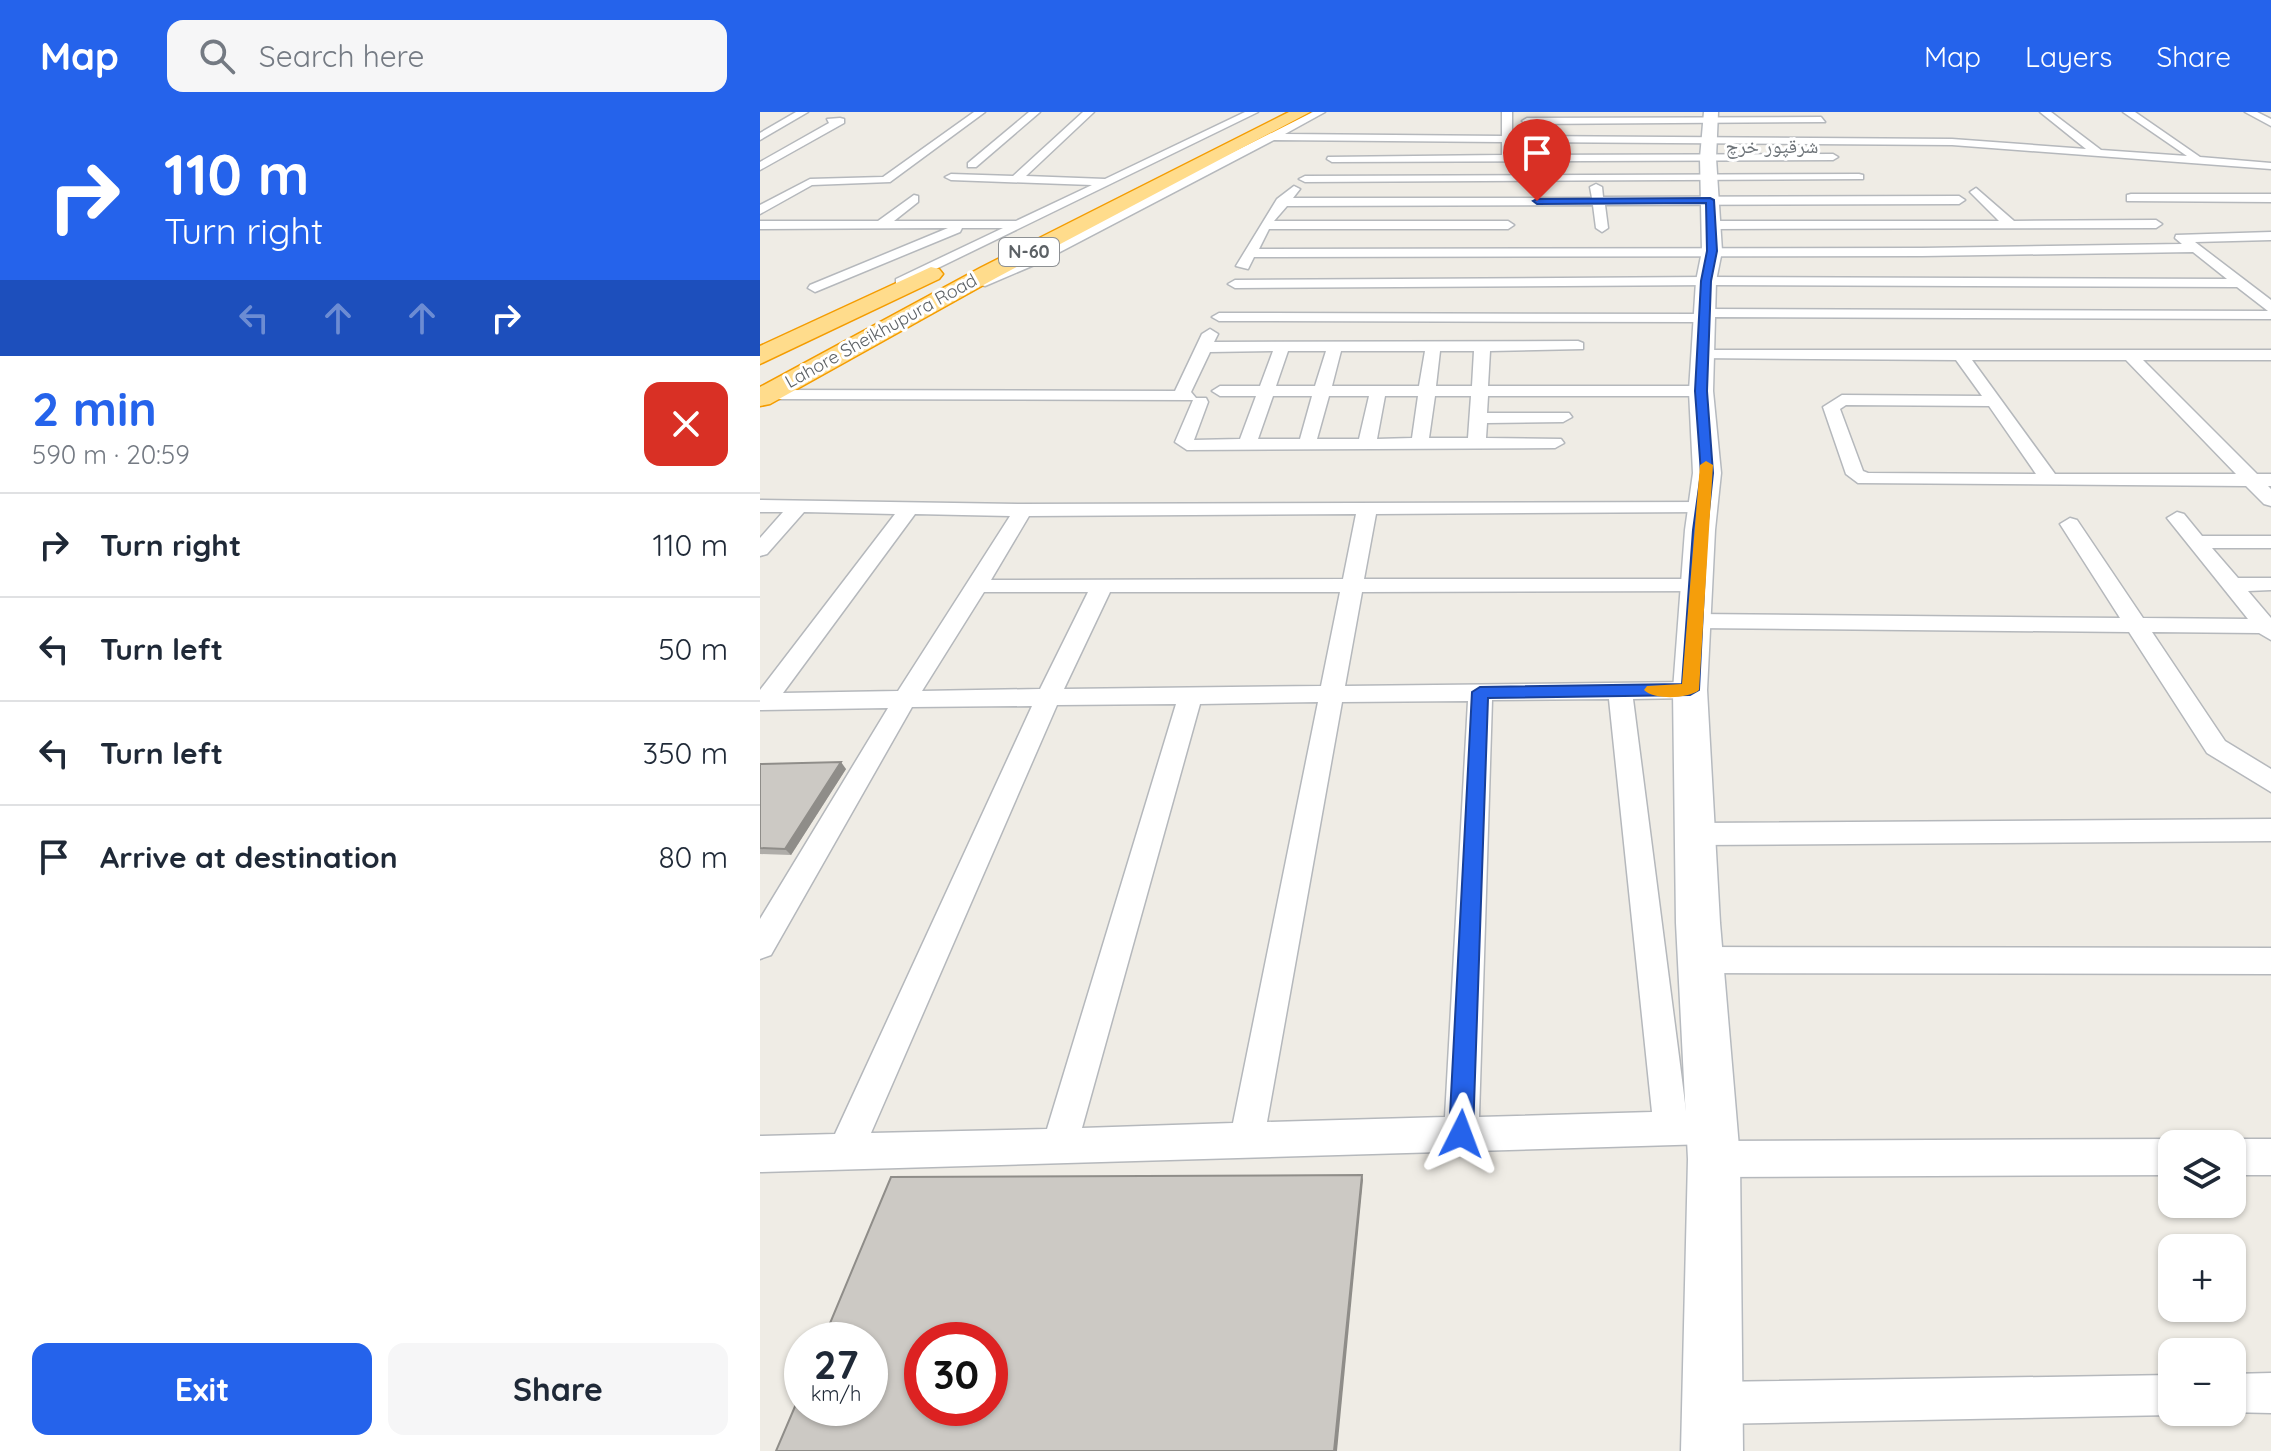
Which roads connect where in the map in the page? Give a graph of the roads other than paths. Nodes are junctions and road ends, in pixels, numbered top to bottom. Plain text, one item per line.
1 (803, 112) edge
2 (844, 112) edge
3 (980, 112) edge
4 (1035, 112) edge
5 (1089, 112) edge
6 (1253, 112) edge
7 (1274, 112) edge
8 (1302, 112) edge
9 (1320, 112) edge
10 (2045, 112) edge
11 (2128, 112) edge
12 (2250, 112) edge
13 (1566, 116) edge
14 (1624, 116) edge
15 (1818, 116) edge
16 (1507, 117) edge
17 (2271, 123) edge
18 (760, 137) edge
19 (1272, 137) junction
20 (1507, 139) junction
21 (1601, 139) junction
22 (1359, 140) junction
23 (1834, 140) junction
24 (2097, 152) junction
25 (1332, 159) junction
26 (1507, 159) junction
27 (1597, 159) junction
28 (2198, 160) junction
29 (972, 165) dead end
30 (2271, 166) edge
31 (760, 167) edge
32 (951, 177) dead end
33 (1017, 178) junction
34 (1506, 178) junction
35 (1596, 178) junction
36 (1305, 179) junction
37 (1106, 182) junction
38 (1976, 192) dead end
39 (2131, 198) dead end
40 (2271, 198) edge
41 (914, 199) dead end
42 (1878, 200) junction
43 (1959, 200) dead end
44 (1507, 201) junction
45 (1596, 201) junction
46 (1281, 202) junction
47 (760, 210) edge
48 (884, 224) junction
49 (967, 224) junction
50 (1020, 224) junction
51 (2156, 224) dead end
52 (760, 225) edge
53 (1265, 225) junction
54 (1508, 225) junction
55 (2011, 225) junction
56 (1902, 226) junction
57 (1602, 228) dead end
58 (2271, 236) edge
59 (867, 238) dead end
60 (1708, 238) edge
61 (2196, 248) junction
62 (1507, 252) junction
63 (1922, 252) junction
64 (1250, 253) junction
65 (2239, 283) junction
66 (815, 288) dead end
67 (1227, 300) junction
68 (1503, 300) junction
69 (936, 302) junction
70 (2271, 307) edge
71 (2271, 315) edge
72 (821, 325) junction
73 (879, 333) junction
74 (1335, 346) junction
75 (1433, 346) junction
76 (1482, 346) junction
77 (1578, 346) dead end
78 (1204, 347) junction
79 (1282, 347) junction
80 (1961, 355) junction
81 (2130, 355) junction
82 (2271, 355) edge
83 (760, 356) edge
84 (1535, 368) junction
85 (1427, 390) junction
86 (1479, 390) junction
87 (1266, 391) junction
88 (1323, 391) junction
89 (1378, 391) junction
90 (763, 396) edge
91 (1190, 398) junction
92 (1992, 401) junction
93 (1563, 417) dead end
94 (1478, 418) junction
95 (1420, 443) junction
96 (1477, 443) junction
97 (1555, 443) dead end
98 (1307, 444) junction
99 (1367, 444) junction
100 (1247, 445) junction
101 (2049, 479) junction
102 (2262, 480) edge
103 (2271, 500) edge
104 (799, 506) junction
105 (1703, 506) junction
106 (910, 508) junction
107 (1367, 508) junction
108 (766, 510) edge
109 (1023, 510) junction
110 (2177, 518) dead end
111 (2070, 524) dead end
112 (2197, 542) junction
113 (2271, 542) edge
114 (760, 550) edge
115 (2271, 584) edge
116 (1353, 585) junction
117 (2232, 585) junction
118 (977, 586) junction
119 (1102, 586) junction
120 (1695, 603) junction
121 (2136, 625) junction
122 (2268, 630) edge
123 (1690, 690) junction
124 (1620, 691) junction
125 (1480, 692) junction
126 (1329, 694) junction
127 (1190, 696) junction
128 (1048, 698) junction
129 (905, 699) junction
130 (762, 702) edge
131 (2271, 782) edge
132 (2271, 830) edge
133 (1697, 834) junction
134 (760, 946) edge
135 (1700, 960) junction
136 (2271, 961) edge
137 (1671, 1128) junction
138 (1461, 1134) junction
139 (1247, 1140) junction
140 (1712, 1143) junction
141 (1059, 1146) junction
142 (845, 1152) junction
143 (760, 1154) edge
144 (2158, 1157) edge
145 (2246, 1157) edge
146 (2271, 1157) edge
147 (2271, 1393) edge
148 (2246, 1394) edge
149 (2158, 1395) edge
150 (1713, 1403) junction
151 (1712, 1451) edge

1 - 18 street
2 - 31 street
3 - 47 street
4 - 29 street
5 - 33 street
6 - 37 street
7 - 72 highway, Lahore Sheikhupura Road / N-60
8 - 69 highway, Lahore Sheikhupura Road / N-60
9 - 19 street
10 - 24 street
11 - 28 street
12 - 17 street
13 - 14 street
13 - 16 street
14 - 60 street
15 - 23 street
15 - 60 street
16 - 20 street
19 - 22 street
19 - 69 street
20 - 21 street
20 - 22 street
20 - 26 street
21 - 27 street
21 - 60 street
22 - 25 street
23 - 24 street
23 - 60 street
23 - 60 street
24 - 28 street
25 - 26 street
25 - 36 street
26 - 27 street
26 - 34 street
27 - 35 street
27 - 60 street
28 - 30 street
32 - 33 street
33 - 37 street
34 - 35 street
34 - 36 street
34 - 44 street
35 - 45 street
35 - 60 street
36 - 46 street
37 - 50 street
38 - 55 street
39 - 40 street
41 - 48 street
42 - 43 street
42 - 56 street
42 - 60 street
42 - 60 street
44 - 45 street
44 - 46 street
44 - 54 street
45 - 57 street
45 - 60 street
46 - 53 street
48 - 49 street
48 - 52 street
48 - 59 street
49 - 50 street
49 - 66 street
50 - 72 street
51 - 55 street
53 - 54 street
53 - 64 street
54 - 62 street
55 - 56 street
56 - 60 street
56 - 63 street
58 - 61 street
60 - 62 street
60 - 63 street
60 - 65 street
60 - 68 street
60 - 68 street
60 - 71 street
60 - 80 street
60 - 84 street
60 - 105 street
61 - 63 street
61 - 65 street
62 - 64 street
62 - 68 street
64 - 67 street
65 - 70 street
67 - 68 street
67 - 68 street
67 - 78 street
69 - 73 highway, Lahore Sheikhupura Road / N-60
72 - 73 highway
72 - 83 highway, Lahore Sheikhupura Road / N-60
73 - 90 highway, Lahore Sheikhupura Road / N-60
74 - 75 street
74 - 79 street
74 - 88 street
75 - 76 street
75 - 85 street
76 - 84 street
76 - 86 street
77 - 84 street
78 - 79 street
78 - 91 street
79 - 87 street
80 - 81 street
80 - 92 street
81 - 82 street
81 - 102 street
84 - 86 street
85 - 86 street
85 - 89 street
85 - 95 street
86 - 94 street
87 - 88 street
87 - 91 street
87 - 100 street
88 - 89 street
88 - 98 street
89 - 99 street
90 - 91 street
91 - 100 street
92 - 101 street
92 - 101 street
93 - 94 street
94 - 96 street
95 - 96 street
95 - 99 street
96 - 97 street
98 - 99 street
98 - 100 street
101 - 102 street
102 - 103 street
104 - 106 street
104 - 108 street
104 - 114 street
105 - 107 street
105 - 120 street
106 - 109 street
106 - 130 street
107 - 109 street
107 - 116 street
109 - 118 street
110 - 112 street
111 - 121 street
112 - 113 street
112 - 117 street
115 - 117 street
116 - 119 street
116 - 120 street
116 - 126 street
117 - 122 street
118 - 119 street
118 - 129 street
119 - 128 street
120 - 121 street
120 - 123 street
121 - 122 street
121 - 131 street
123 - 124 street
123 - 133 street
124 - 125 street
124 - 137 street
125 - 126 street
125 - 138 street
126 - 127 street
126 - 139 street
127 - 128 street
127 - 141 street
128 - 129 street
128 - 142 street
129 - 130 street
129 - 134 street
132 - 133 street
133 - 135 street
135 - 136 street
135 - 140 street
137 - 138 street
137 - 140 street
138 - 139 street
139 - 141 street
140 - 144 street
140 - 150 street
141 - 142 street
142 - 143 street
145 - 146 street
147 - 148 street
149 - 150 street
150 - 151 street

